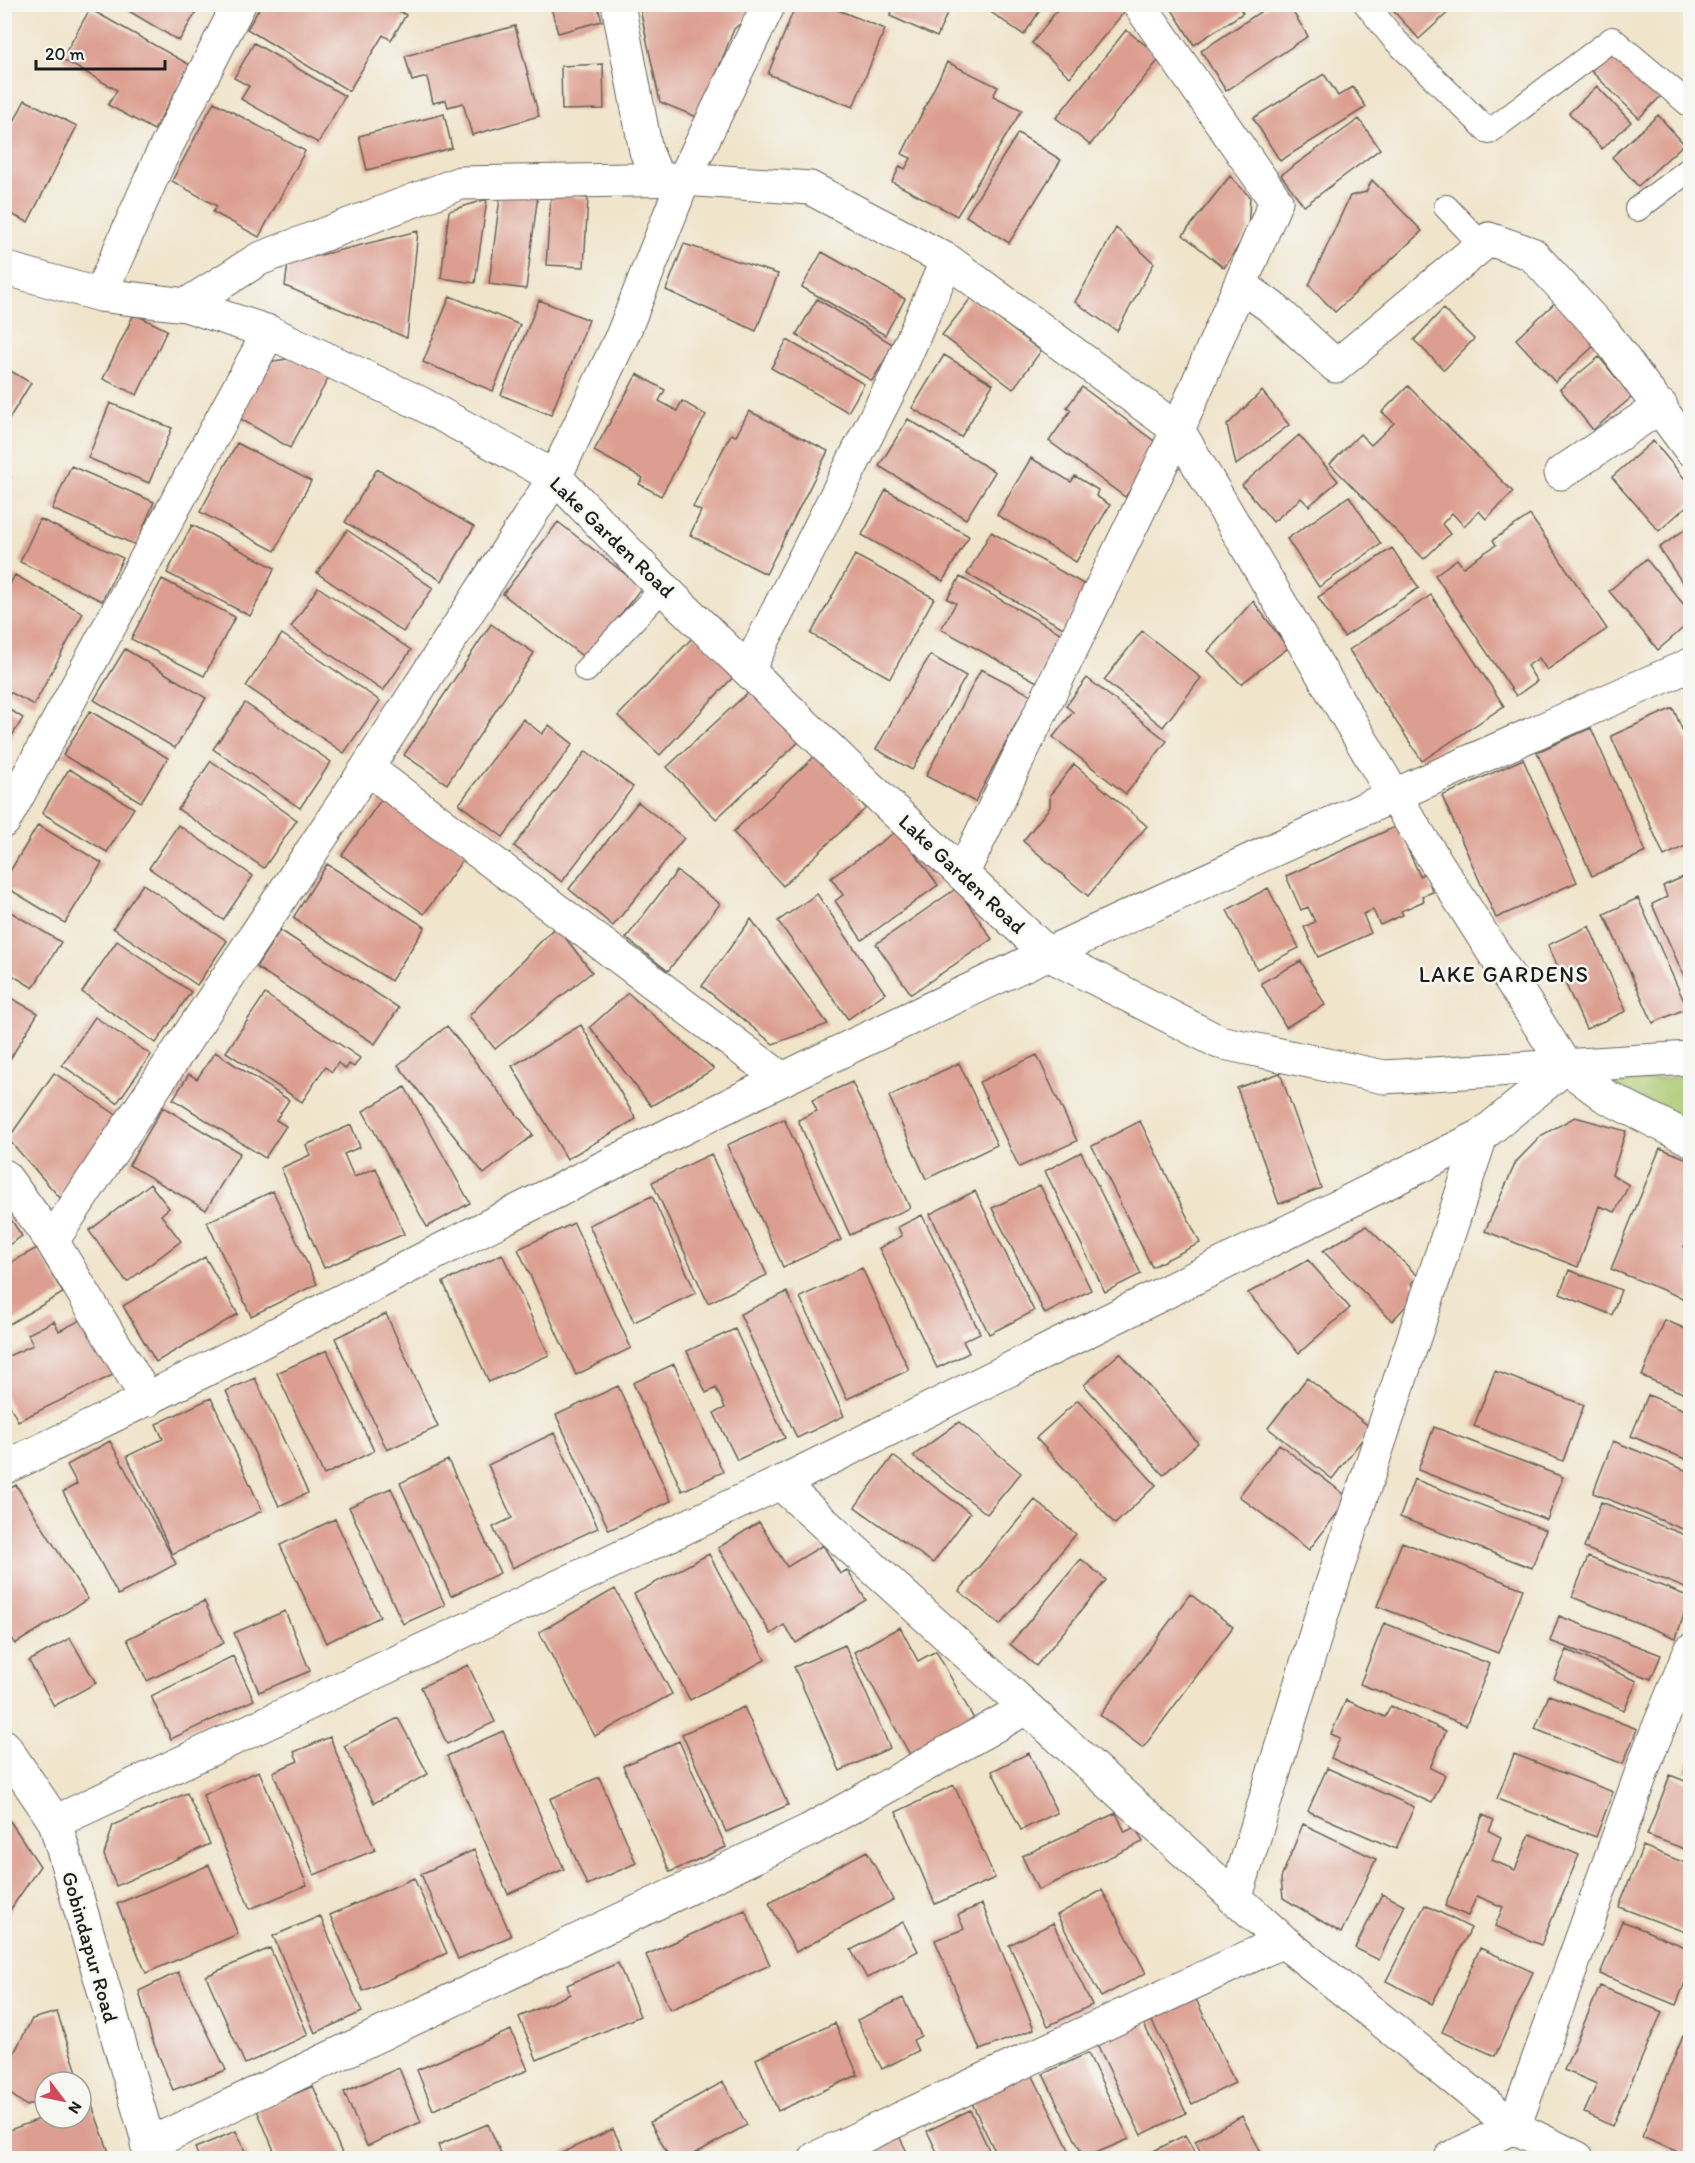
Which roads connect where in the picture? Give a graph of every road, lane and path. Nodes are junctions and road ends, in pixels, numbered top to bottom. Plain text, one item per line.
1 (239, 4) edge
2 (618, 4) edge
3 (769, 4) edge
4 (1139, 4) edge
5 (1366, 4) edge
6 (1690, 105) edge
7 (1690, 169) edge
8 (671, 179) junction
9 (1446, 207) dead end
10 (1637, 209) dead end
11 (1482, 245) junction
12 (947, 260) junction
13 (5, 270) edge
14 (1241, 285) junction
15 (100, 295) junction
16 (186, 305) junction
17 (269, 332) junction
18 (1661, 406) junction
19 (1178, 430) junction
20 (1690, 449) edge
21 (1561, 472) dead end
22 (555, 477) junction
23 (663, 588) junction
24 (1690, 665) edge
25 (749, 668) junction
26 (586, 670) dead end
27 (367, 768) junction
28 (1393, 794) junction
29 (4, 821) edge
30 (962, 874) junction
31 (1048, 954) junction
32 (1690, 1058) edge
33 (1566, 1067) junction
34 (783, 1079) junction
35 (1481, 1136) junction
36 (1690, 1139) edge
37 (4, 1176) edge
38 (52, 1241) junction
39 (148, 1401) junction
40 (4, 1468) edge
41 (780, 1483) junction
42 (1690, 1651) edge
43 (1026, 1708) junction
44 (8, 1764) edge
45 (55, 1822) junction
46 (1235, 1900) junction
47 (1283, 1941) junction
48 (1514, 2127) junction
49 (150, 2152) edge
50 (816, 2158) edge
51 (1450, 2158) edge
52 (1576, 2158) edge

1 - 15 street
2 - 8 street
3 - 8 street
4 - 14 street
5 - 6 lane
7 - 10 lane
8 - 12 street
8 - 16 street
8 - 22 street
9 - 11 lane
11 - 14 street
11 - 18 street
12 - 19 street
12 - 25 street
13 - 15 street, Lake Garden Road
14 - 19 street
15 - 16 street, Lake Garden Road
16 - 17 street, Lake Garden Road
17 - 22 street, Lake Garden Road
17 - 29 street
18 - 20 street
18 - 21 street
19 - 28 street
19 - 30 street
22 - 23 street, Lake Garden Road
22 - 27 street
23 - 25 street, Lake Garden Road
23 - 26 lane
24 - 28 street
25 - 30 street, Lake Garden Road
27 - 34 street
27 - 38 street
28 - 31 street
28 - 33 street
30 - 31 street, Lake Garden Road
31 - 33 street, Lake Garden Road
31 - 34 street
32 - 33 street
33 - 35 street
33 - 36 street
34 - 39 street
35 - 41 street
35 - 46 street
37 - 38 street
38 - 39 street
39 - 40 street
41 - 43 street
41 - 45 street
42 - 48 street
43 - 46 street
43 - 49 street
44 - 45 street, Gobindapur Road
45 - 49 street, Gobindapur Road
46 - 47 street
47 - 48 street
47 - 50 street
48 - 51 street
48 - 52 street

